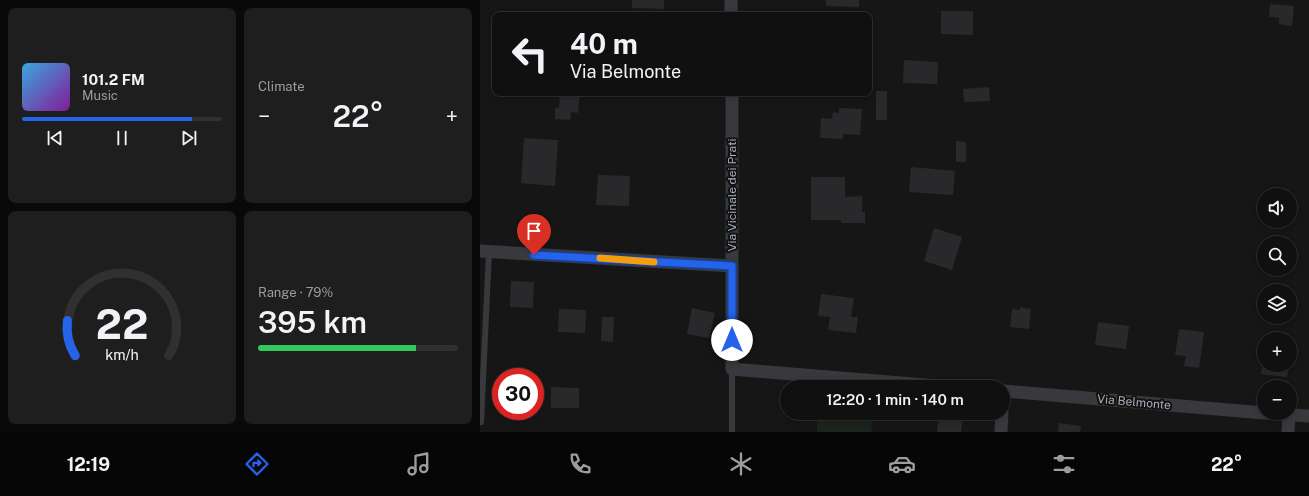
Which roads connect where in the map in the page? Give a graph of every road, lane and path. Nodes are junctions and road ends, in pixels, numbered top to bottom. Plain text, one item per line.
1 (731, 0) edge
2 (732, 12) edge
3 (732, 96) edge
4 (484, 252) edge
5 (732, 266) junction
6 (732, 369) junction
7 (865, 380) edge
8 (1010, 392) edge
9 (1257, 412) edge
10 (1297, 415) edge
11 (1309, 416) edge
12 (1002, 420) edge
13 (1289, 420) edge
14 (481, 422) edge
15 (732, 432) edge
16 (1002, 432) edge
17 (1288, 432) edge

1 - 2 street
3 - 5 street, Via Vicinale dei Prati
4 - 5 street
4 - 14 lane
5 - 6 street, Via Vicinale dei Prati
6 - 7 street
6 - 15 lane
8 - 9 street, Via Belmonte
10 - 11 street, Via Belmonte
12 - 16 street
13 - 17 street

